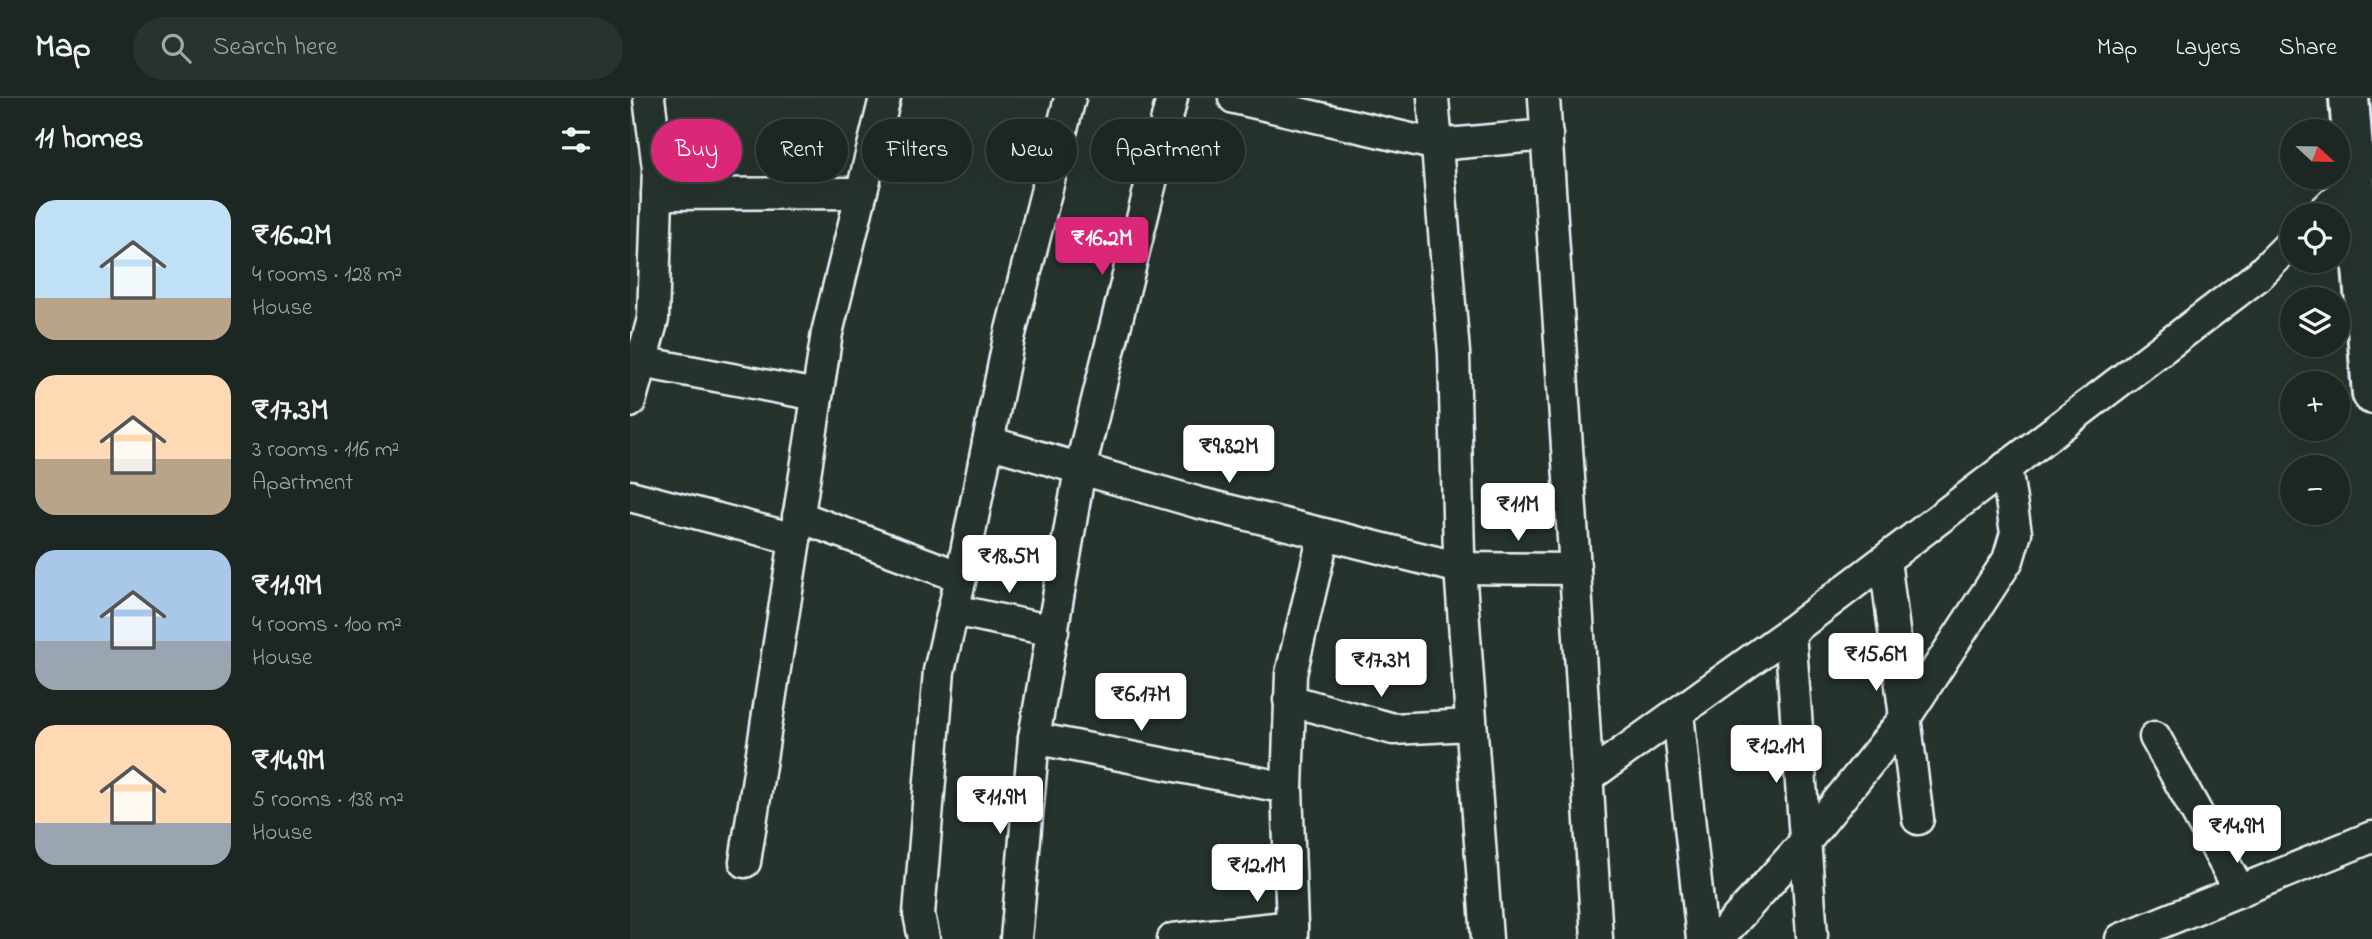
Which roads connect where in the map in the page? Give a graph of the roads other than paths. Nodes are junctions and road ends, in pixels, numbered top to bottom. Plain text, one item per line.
1 (649, 98) edge
2 (885, 98) edge
3 (1070, 98) edge
4 (1172, 98) edge
5 (1234, 98) edge
6 (1433, 98) edge
7 (1544, 98) edge
8 (2349, 98) edge
9 (1547, 135) junction
10 (1437, 145) junction
11 (2356, 180) junction
12 (861, 193) junction
13 (657, 194) junction
14 (2332, 203) edge
15 (2280, 254) edge
16 (641, 362) junction
17 (2372, 394) edge
18 (817, 395) junction
19 (630, 402) edge
20 (988, 442) junction
21 (2006, 467) junction
22 (1080, 469) junction
23 (630, 496) edge
24 (797, 527) junction
25 (1324, 534) junction
26 (1885, 560) junction
27 (1460, 568) junction
28 (1575, 569) junction
29 (961, 577) junction
30 (954, 610) junction
31 (1053, 631) junction
32 (1790, 632) junction
33 (1289, 700) junction
34 (1678, 713) junction
35 (1905, 718) junction
36 (1470, 725) junction
37 (2155, 737) dead end
38 (1034, 738) junction
39 (1587, 778) junction
40 (1287, 788) junction
41 (1918, 819) dead end
42 (2372, 837) edge
43 (1806, 841) junction
44 (745, 862) dead end
45 (2240, 891) junction
46 (1292, 932) edge
47 (1812, 935) dead end
48 (925, 939) edge
49 (1016, 939) edge
50 (1173, 939) edge
51 (1487, 939) edge
52 (1597, 939) edge
53 (1702, 939) edge
54 (1718, 939) edge
55 (2121, 939) edge

1 - 13 street
2 - 12 street
3 - 20 street
4 - 22 street
5 - 10 street
6 - 10 street
7 - 9 street
8 - 11 highway
9 - 10 street
9 - 28 street
10 - 27 street
11 - 14 street
11 - 17 highway
12 - 13 street
12 - 18 street
13 - 16 street
15 - 21 street
16 - 18 street
16 - 19 street
18 - 24 street
20 - 22 street
20 - 29 street
21 - 26 street
21 - 35 street
22 - 25 street
22 - 31 street
23 - 24 street
24 - 29 street
24 - 44 street
25 - 27 street
25 - 33 street
26 - 32 street
26 - 35 street
27 - 28 street
27 - 36 street
28 - 39 street
29 - 30 street
30 - 31 street
30 - 48 street
31 - 38 street
32 - 34 street
32 - 43 street
33 - 36 street
33 - 40 street
34 - 39 street
34 - 53 street
35 - 41 street
35 - 43 street
36 - 51 street
37 - 45 street
38 - 40 street
38 - 49 street
39 - 52 street
40 - 46 street
42 - 45 street
43 - 47 street
43 - 54 street
45 - 55 street
46 - 50 street

